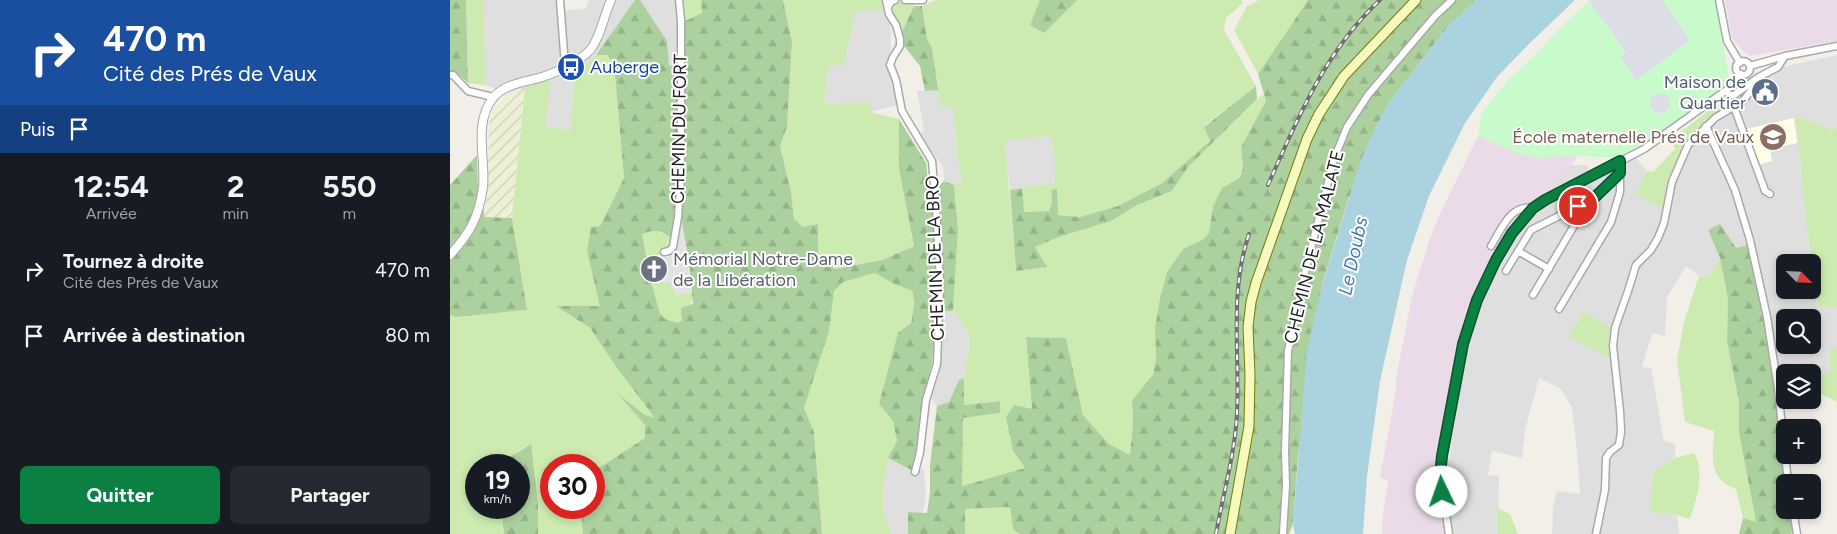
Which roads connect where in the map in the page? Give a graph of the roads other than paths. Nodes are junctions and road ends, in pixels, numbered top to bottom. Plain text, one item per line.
1 (560, 0) edge
2 (611, 0) edge
3 (679, 0) edge
4 (895, 0) edge
5 (905, 0) edge
6 (923, 0) edge
7 (1416, 0) edge
8 (1452, 0) edge
9 (1719, 0) edge
10 (887, 3) edge
11 (1837, 46) edge
12 (1784, 56) junction
13 (1740, 63) junction
14 (565, 66) junction
15 (1750, 66) junction
16 (1740, 74) junction
17 (450, 75) edge
18 (1750, 84) junction
19 (1726, 91) junction
20 (493, 97) junction
21 (1734, 107) junction
22 (1706, 126) junction
23 (1620, 161) junction
24 (1620, 173) junction
25 (1770, 194) dead end
26 (1592, 200) junction
27 (1533, 208) junction
28 (1491, 246) dead end
29 (1518, 251) junction
30 (664, 252) dead end
31 (450, 255) edge
32 (1549, 269) junction
33 (1506, 271) dead end
34 (1533, 295) dead end
35 (1560, 309) dead end
36 (914, 472) dead end
37 (1787, 474) edge
38 (1794, 519) edge
39 (1230, 534) edge
40 (1283, 534) edge
41 (1449, 534) edge
42 (1596, 534) edge
43 (1797, 534) edge

1 - 14 street
2 - 14 street
3 - 30 street, CHEMIN DU FORT
4 - 10 street, CHEMIN DE LA BRO
5 - 6 street
7 - 39 main road
8 - 40 street, CHEMIN DE LA MALATE
9 - 13 street
10 - 36 street, CHEMIN DE LA BRO
11 - 12 street
12 - 15 street
12 - 18 street
13 - 15 street
13 - 16 street
14 - 20 street
15 - 16 street
16 - 19 street
17 - 20 street
18 - 19 street
18 - 21 street
19 - 23 street
20 - 31 street
21 - 22 street
21 - 25 street
22 - 37 street
22 - 42 street
23 - 24 street
23 - 27 street
24 - 26 street
24 - 35 street
26 - 29 street
26 - 32 street
27 - 28 street
27 - 41 street
29 - 32 street
29 - 33 street
32 - 34 street
38 - 43 street

